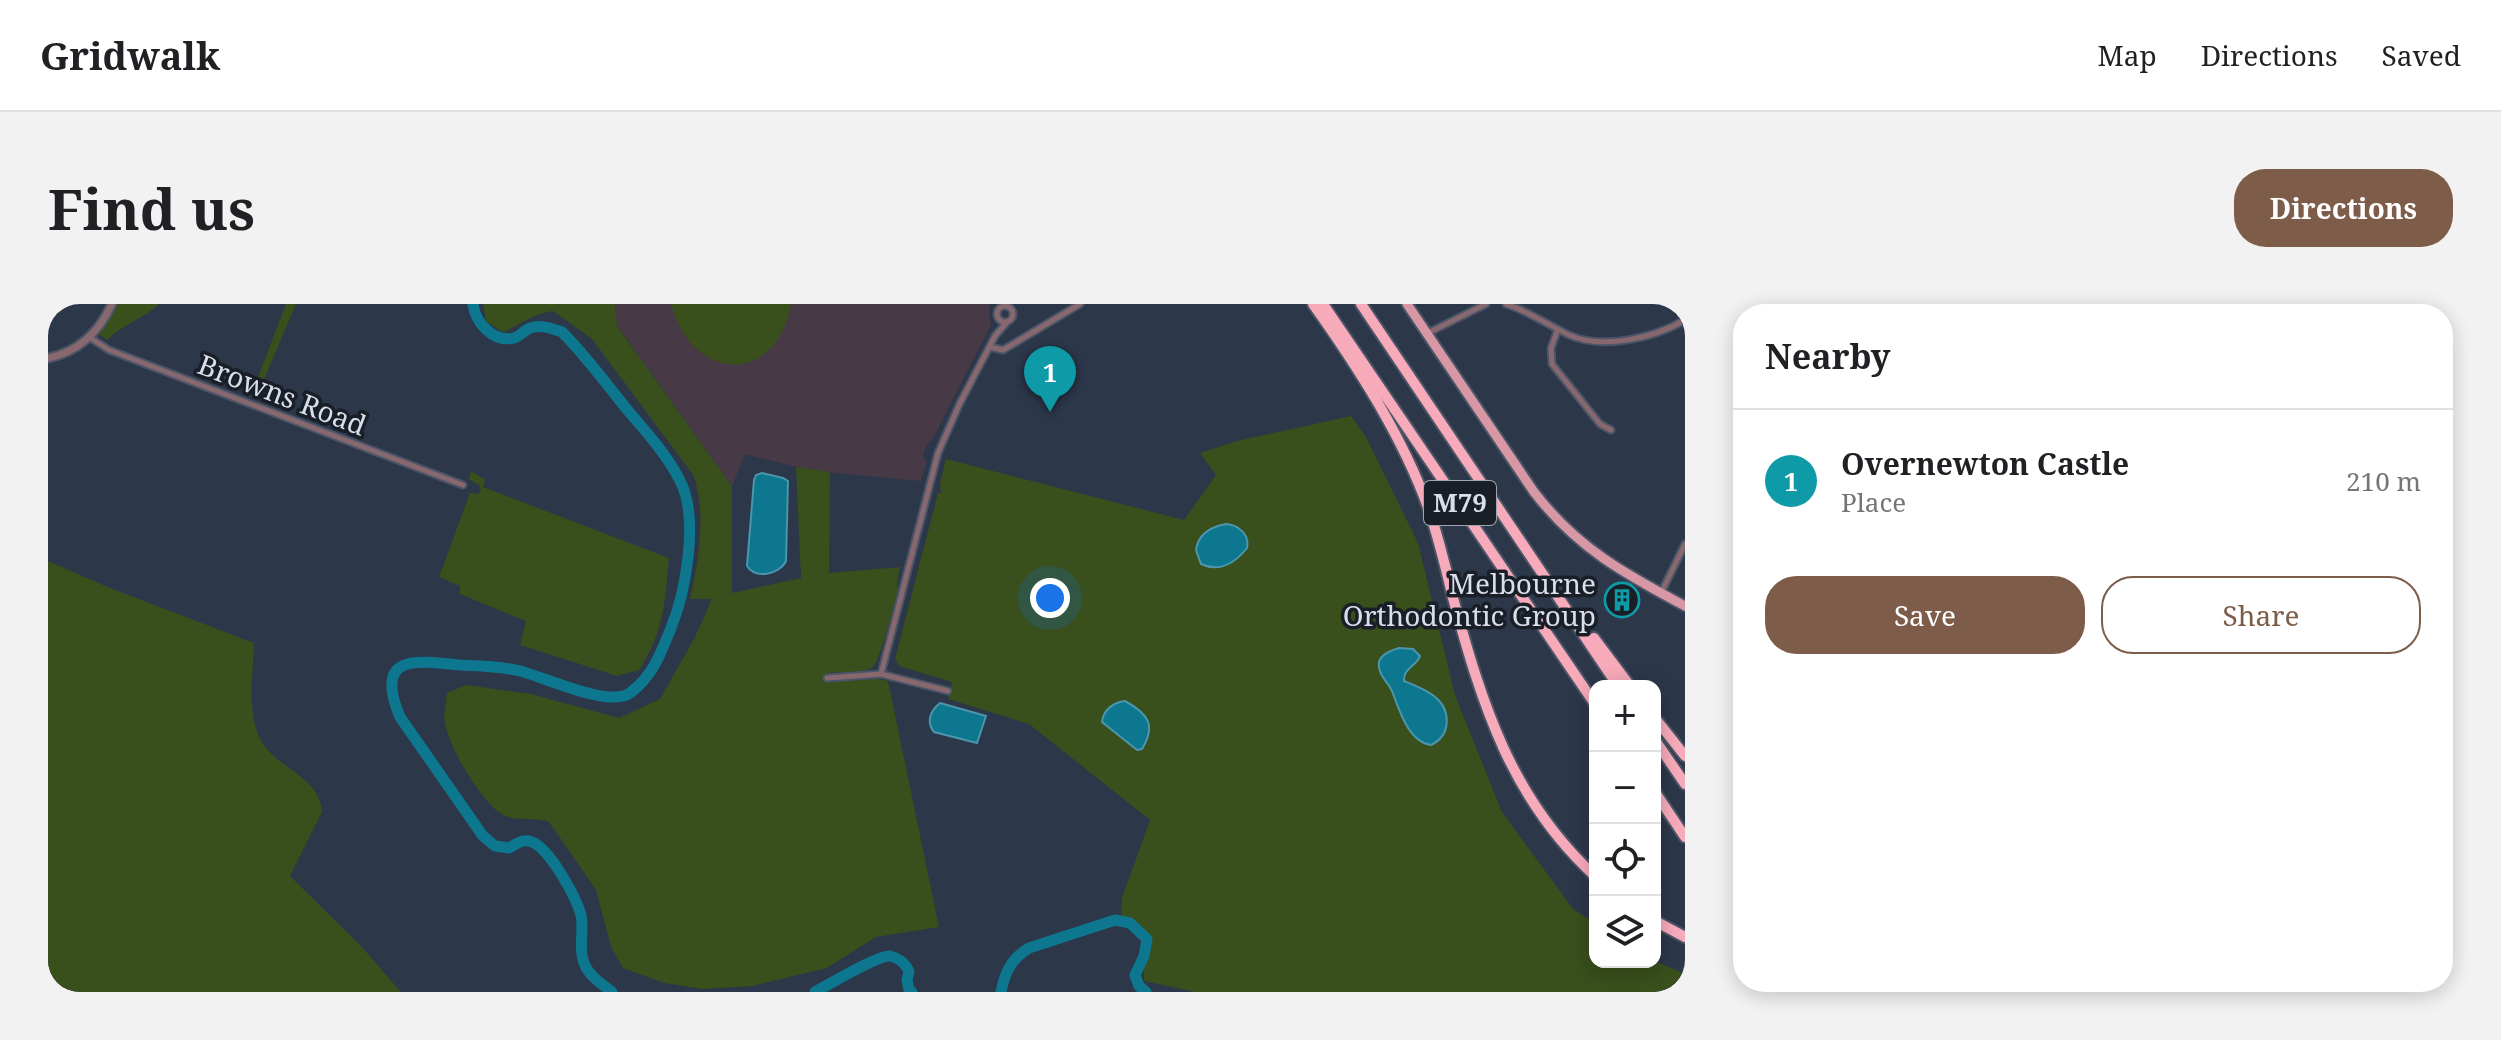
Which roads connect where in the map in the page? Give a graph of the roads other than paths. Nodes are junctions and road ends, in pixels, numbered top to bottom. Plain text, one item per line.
1 (112, 304) edge
2 (1014, 304) edge
3 (1080, 304) edge
4 (1313, 304) edge
5 (1323, 304) edge
6 (1361, 304) edge
7 (1407, 304) edge
8 (1486, 304) edge
9 (1506, 304) edge
10 (1005, 306) edge
11 (1012, 312) junction
12 (998, 318) junction
13 (1685, 320) edge
14 (1007, 322) junction
15 (1558, 329) junction
16 (1427, 333) junction
17 (89, 337) junction
18 (992, 342) junction
19 (48, 358) edge
20 (1611, 430) dead end
21 (463, 485) dead end
22 (1519, 536) junction
23 (1685, 544) edge
24 (1661, 593) junction
25 (1685, 606) edge
26 (881, 674) junction
27 (827, 678) dead end
28 (1614, 680) edge
29 (1626, 680) edge
30 (948, 691) dead end
31 (1589, 695) edge
32 (1661, 726) edge
33 (1661, 749) edge
34 (1685, 756) edge
35 (1685, 784) edge
36 (1661, 801) edge
37 (1685, 837) edge
38 (1589, 870) edge
39 (1661, 924) edge
40 (1685, 937) edge

1 - 17 street
2 - 11 street
3 - 18 street
4 - 38 highway
5 - 31 highway, M79
6 - 22 highway, M79
7 - 16 main road
8 - 16 street
9 - 15 street
10 - 11 street
10 - 12 street
11 - 14 street
12 - 14 street
12 - 18 street
13 - 15 street
14 - 18 street
15 - 20 street
16 - 24 main road
17 - 19 street
17 - 21 street, Browns Road
18 - 26 street
22 - 28 highway, M79
22 - 29 highway
23 - 24 street
24 - 25 main road
26 - 27 street
26 - 30 street
32 - 34 highway
33 - 35 highway
36 - 37 highway
39 - 40 highway

